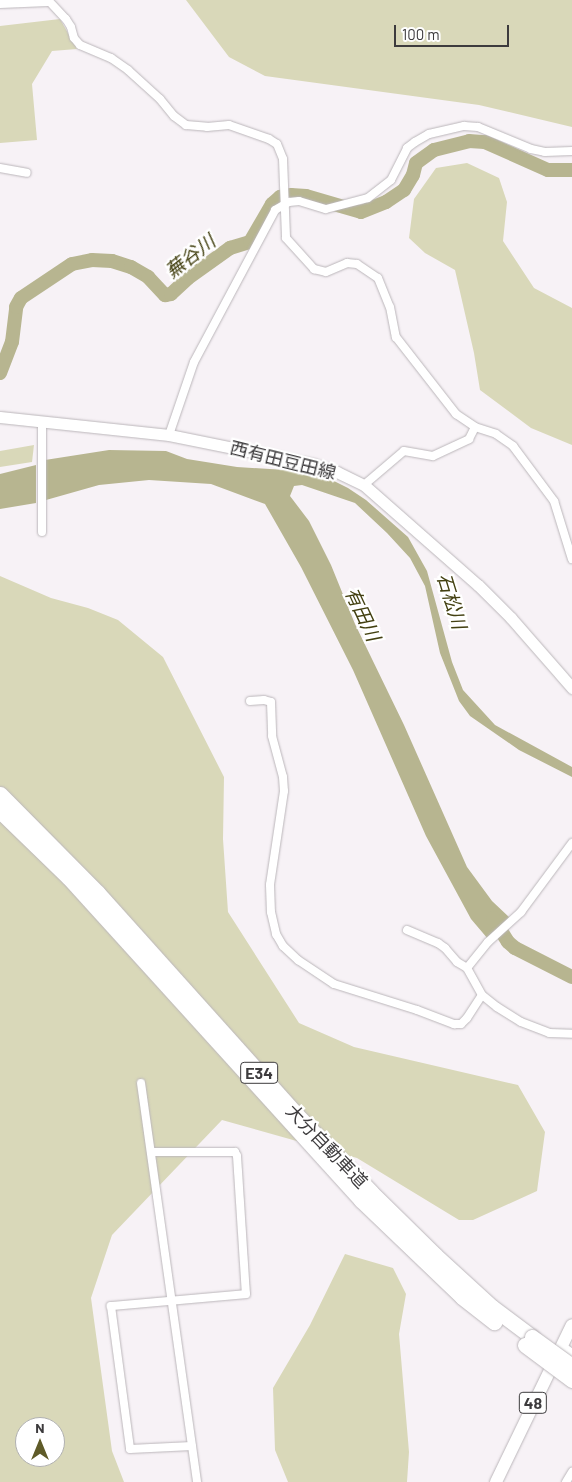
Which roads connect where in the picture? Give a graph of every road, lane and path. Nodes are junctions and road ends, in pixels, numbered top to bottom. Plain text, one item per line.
1 (48, 1) edge
2 (0, 4) edge
3 (572, 150) edge
4 (0, 168) edge
5 (27, 173) dead end
6 (283, 200) junction
7 (0, 416) edge
8 (42, 421) junction
9 (475, 427) junction
10 (168, 435) junction
11 (364, 485) junction
12 (42, 532) dead end
13 (572, 559) edge
14 (572, 688) edge
15 (250, 701) dead end
16 (0, 794) edge
17 (0, 811) edge
18 (572, 844) edge
19 (407, 930) dead end
20 (467, 968) junction
21 (482, 995) junction
22 (572, 1034) edge
23 (141, 1083) dead end
24 (152, 1152) junction
25 (172, 1301) junction
26 (572, 1325) edge
27 (528, 1341) junction
28 (567, 1349) edge
29 (572, 1366) edge
30 (572, 1380) edge
31 (192, 1446) junction
32 (572, 1472) edge
33 (197, 1482) edge
34 (496, 1482) edge
35 (566, 1482) edge

1 - 2 street
1 - 6 street
3 - 6 street
4 - 5 street
6 - 9 street
6 - 10 street
7 - 8 main road, 西有田豆田線
8 - 10 main road, 西有田豆田線
8 - 12 street
9 - 11 street
9 - 13 street
10 - 11 main road, 西有田豆田線
11 - 14 main road, 西有田豆田線
15 - 21 street
16 - 27 highway, 大分自動車道 / E34
17 - 27 highway, 大分自動車道 / E34
18 - 20 street
19 - 20 street
20 - 21 street
21 - 22 street
23 - 24 street
24 - 25 street
24 - 25 street
25 - 31 street
25 - 31 street
26 - 28 main road, 48
27 - 29 highway, 大分自動車道 / E34, bridge
27 - 30 highway, 大分自動車道 / E34, bridge
28 - 34 main road, 48
31 - 33 street
32 - 35 street

